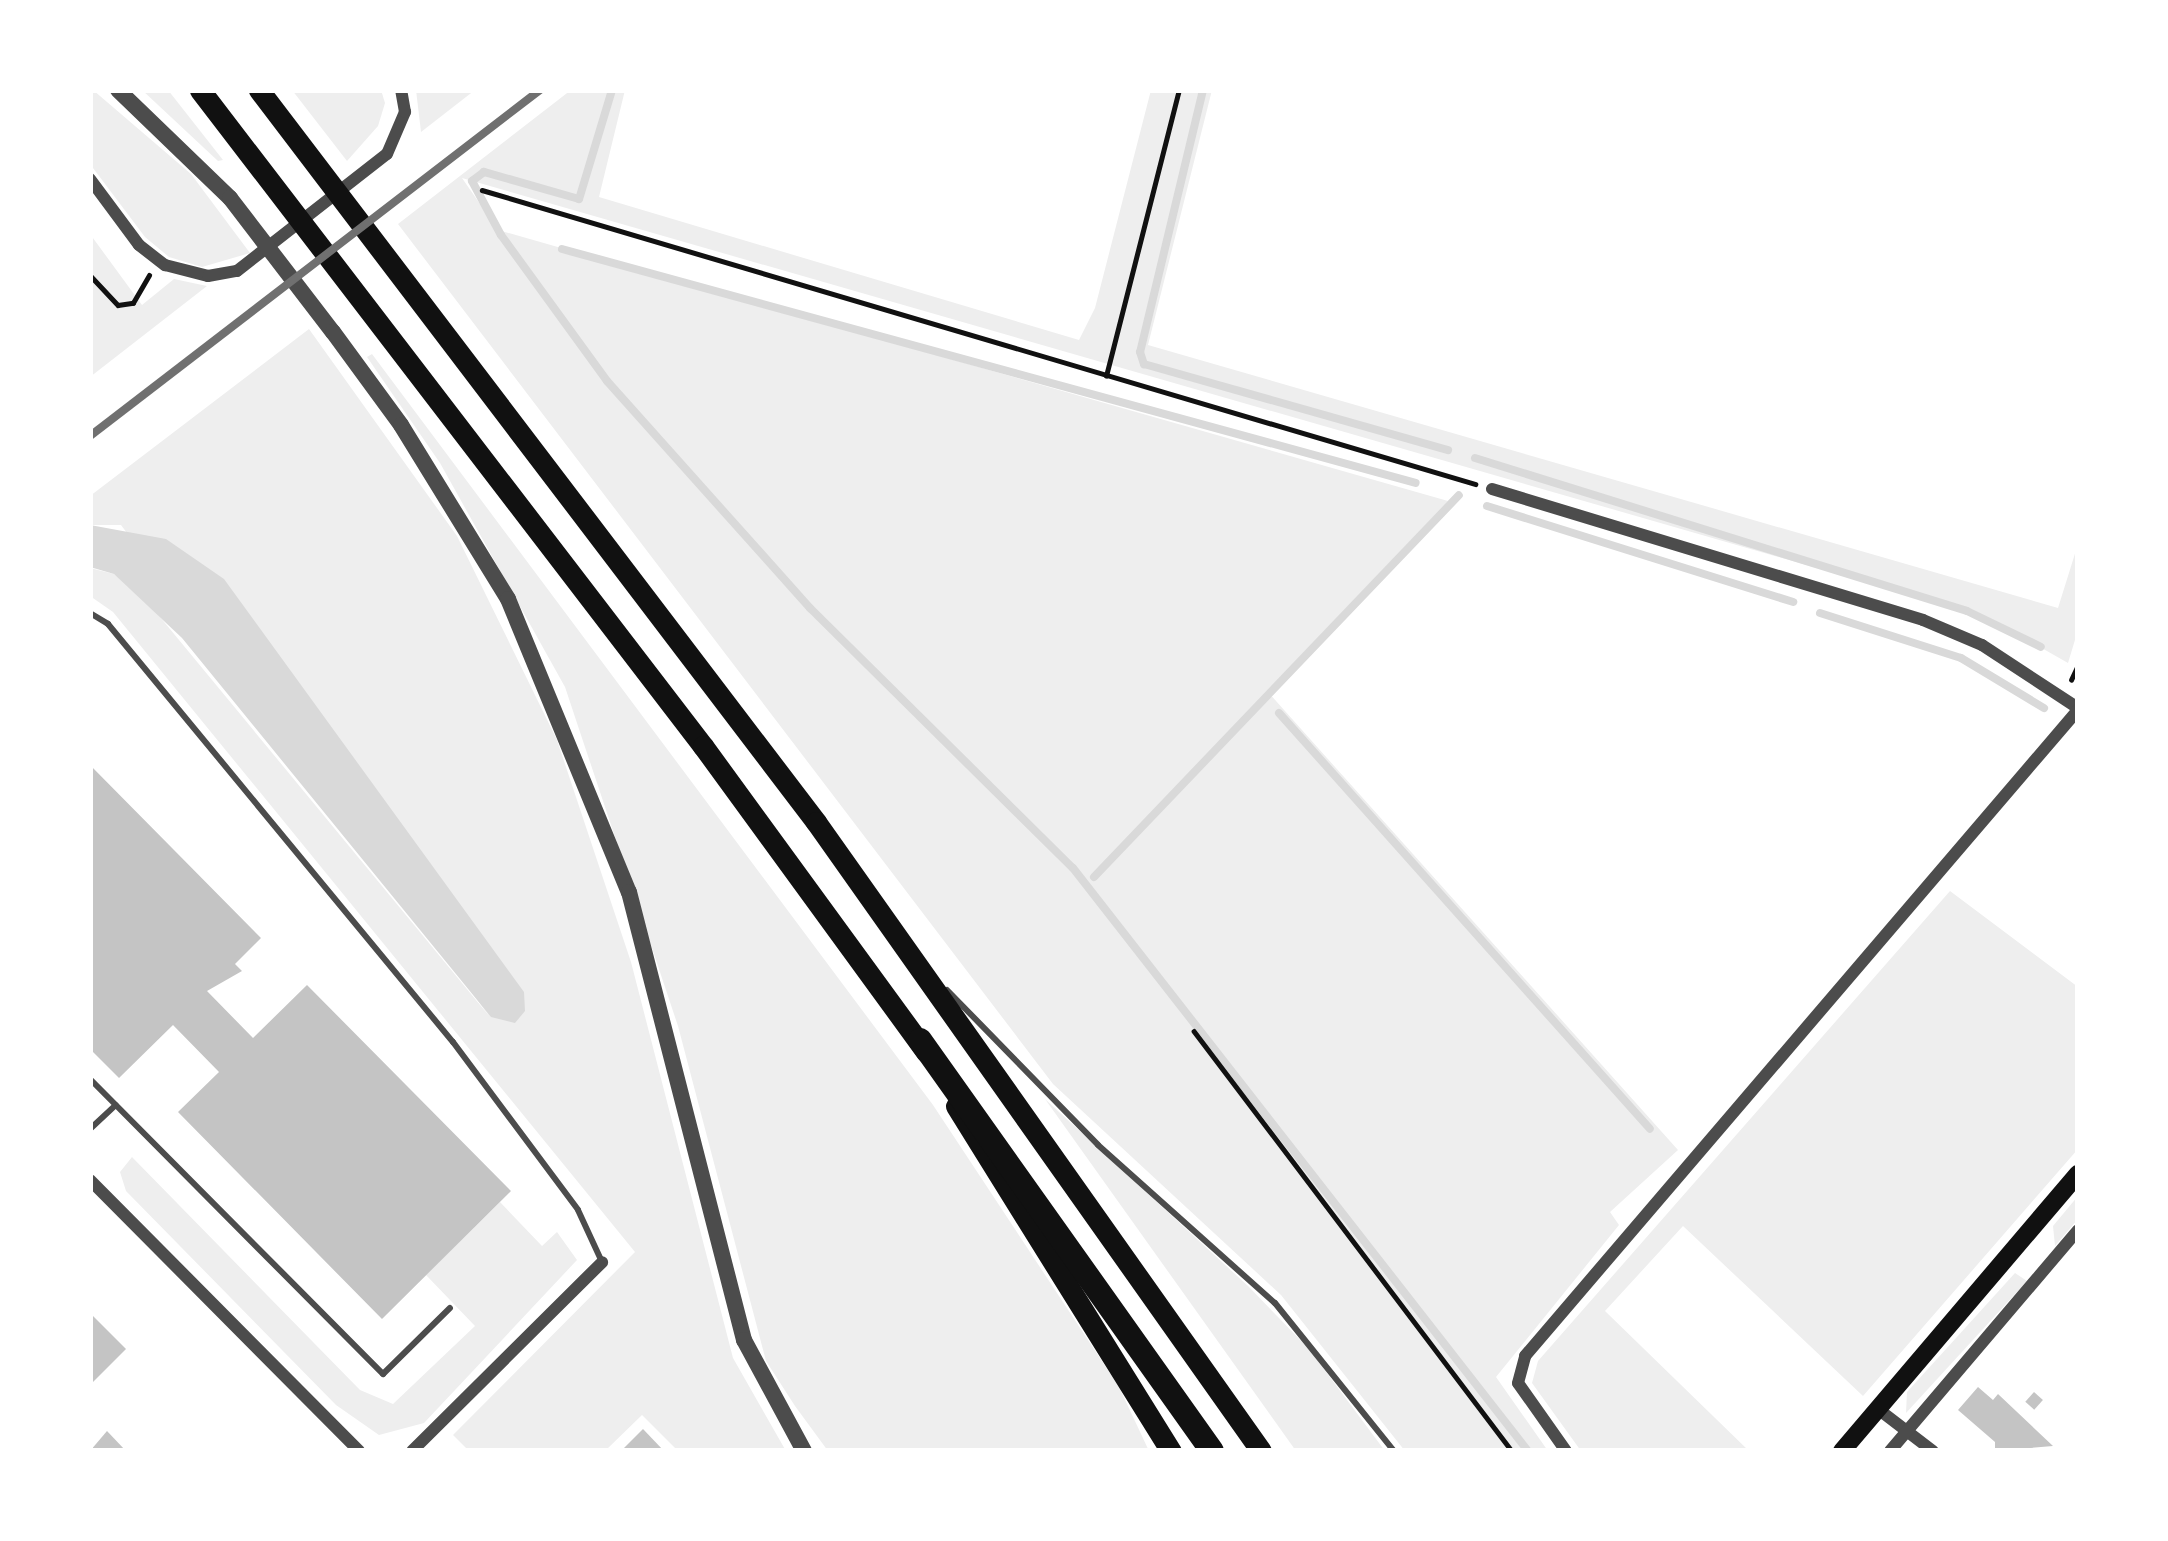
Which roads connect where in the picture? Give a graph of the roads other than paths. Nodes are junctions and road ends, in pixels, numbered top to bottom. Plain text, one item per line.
1 (118, 90) edge
2 (200, 90) edge
3 (259, 90) edge
4 (401, 90) edge
5 (90, 179) edge
6 (1492, 489) road end
7 (90, 613) edge
8 (2078, 709) edge
9 (904, 944) junction
10 (920, 1040) junction
11 (90, 1079) edge
12 (116, 1105) junction
13 (90, 1129) edge
14 (2078, 1174) edge
15 (90, 1180) edge
16 (2078, 1230) edge
17 (602, 1262) joint
18 (450, 1308) dead end
19 (1878, 1408) junction
20 (1906, 1431) junction
21 (358, 1451) edge
22 (412, 1451) edge
23 (804, 1451) edge
24 (1172, 1451) edge
25 (1212, 1451) edge
26 (1261, 1451) edge
27 (1394, 1451) edge
28 (1566, 1451) edge
29 (1842, 1451) edge
30 (1890, 1451) edge
31 (1933, 1451) edge

1 - 23 street
2 - 10 highway
3 - 9 highway
4 - 5 street
6 - 8 street
7 - 17 lane
8 - 28 street
9 - 26 highway
9 - 27 lane
10 - 24 highway
10 - 25 highway
11 - 12 lane
12 - 13 lane
12 - 18 lane
14 - 19 main road
15 - 21 street
16 - 20 street
17 - 22 street
19 - 20 street
19 - 29 main road
20 - 30 street
20 - 31 street

